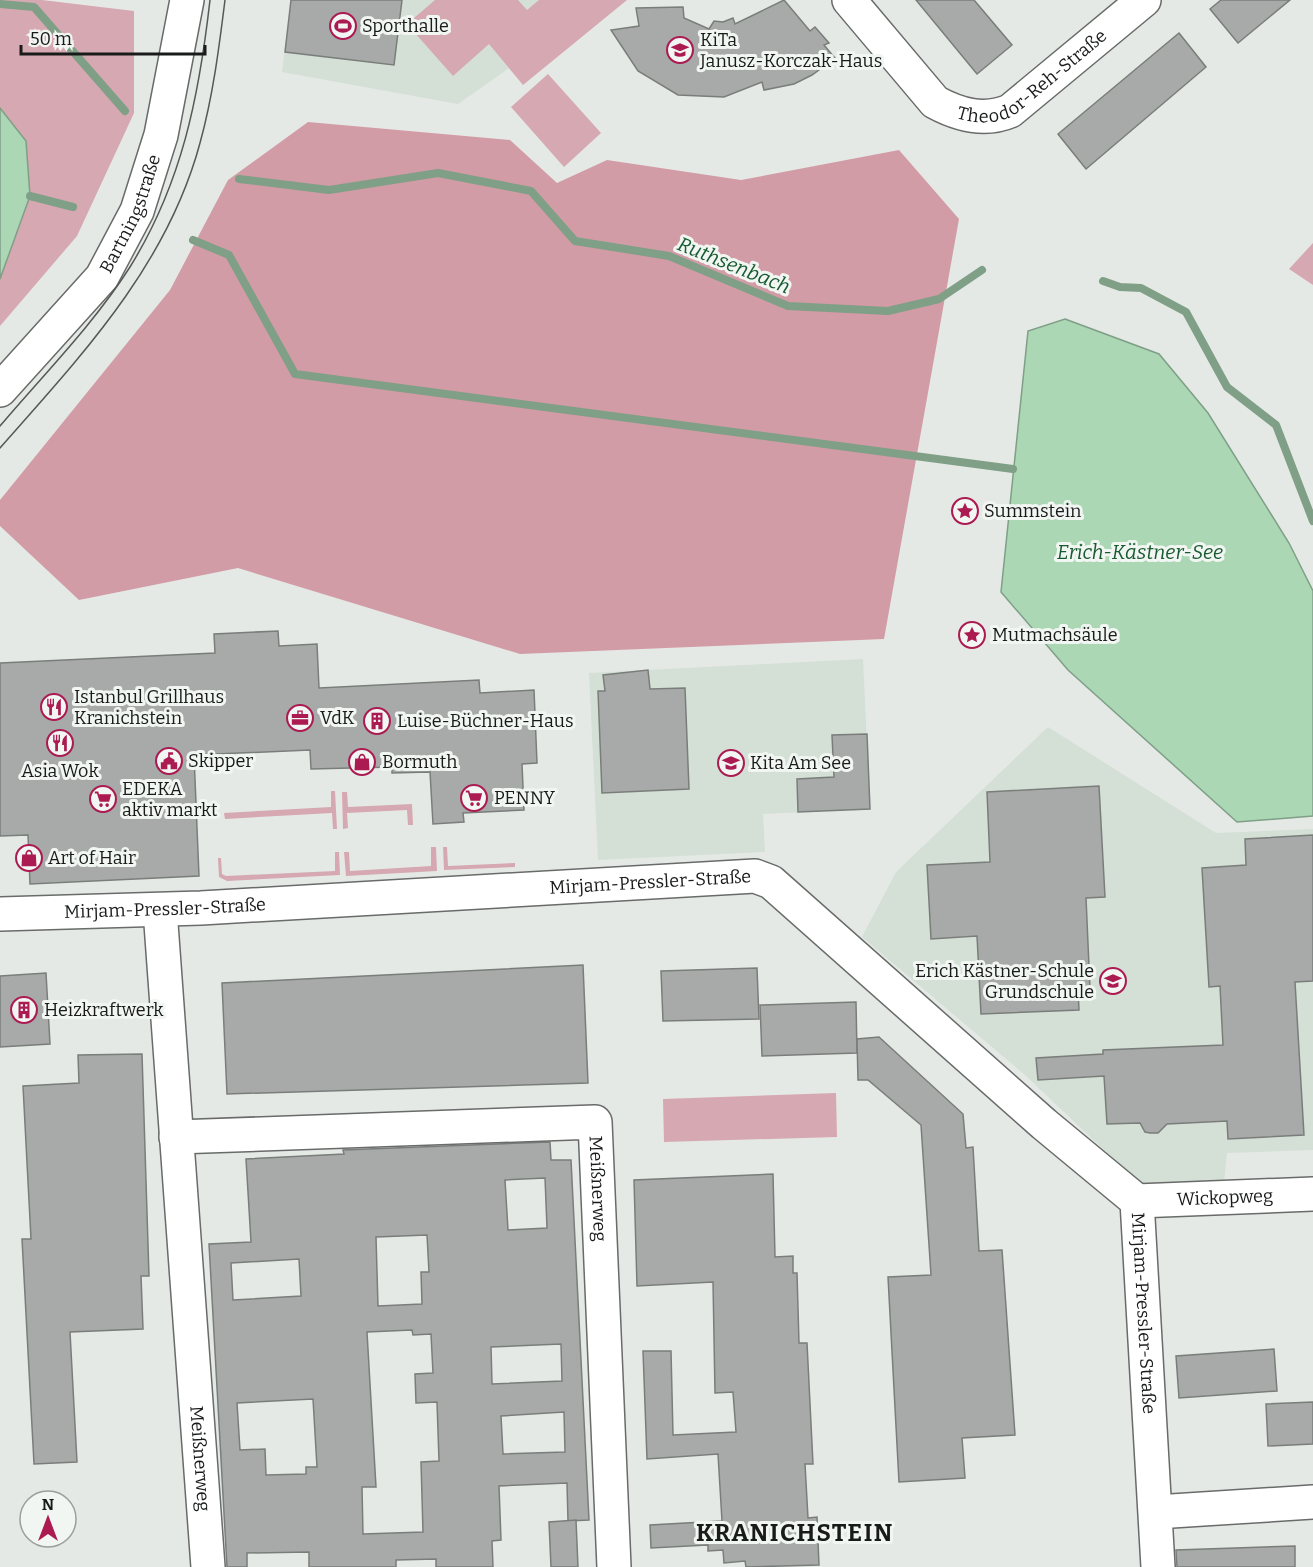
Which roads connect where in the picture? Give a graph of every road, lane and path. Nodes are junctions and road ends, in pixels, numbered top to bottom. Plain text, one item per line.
1 (187, 0) edge
2 (849, 0) edge
3 (1144, 0) edge
4 (0, 390) edge
5 (160, 910) junction
6 (0, 914) edge
7 (176, 1137) junction
8 (1313, 1194) edge
9 (1137, 1201) junction
10 (1313, 1502) edge
11 (1156, 1512) junction
12 (208, 1567) edge
13 (614, 1567) edge
14 (1158, 1567) edge

1 - 4 street, Bartningstraße
2 - 3 street, Theodor-Reh-Straße
5 - 6 street, Mirjam-Pressler-Straße
5 - 7 street, Meißnerweg
5 - 9 street, Mirjam-Pressler-Straße
7 - 12 street, Meißnerweg
7 - 13 street, Meißnerweg
8 - 9 street, Wickopweg
9 - 11 street, Mirjam-Pressler-Straße
10 - 11 street
11 - 14 street, Mirjam-Pressler-Straße

